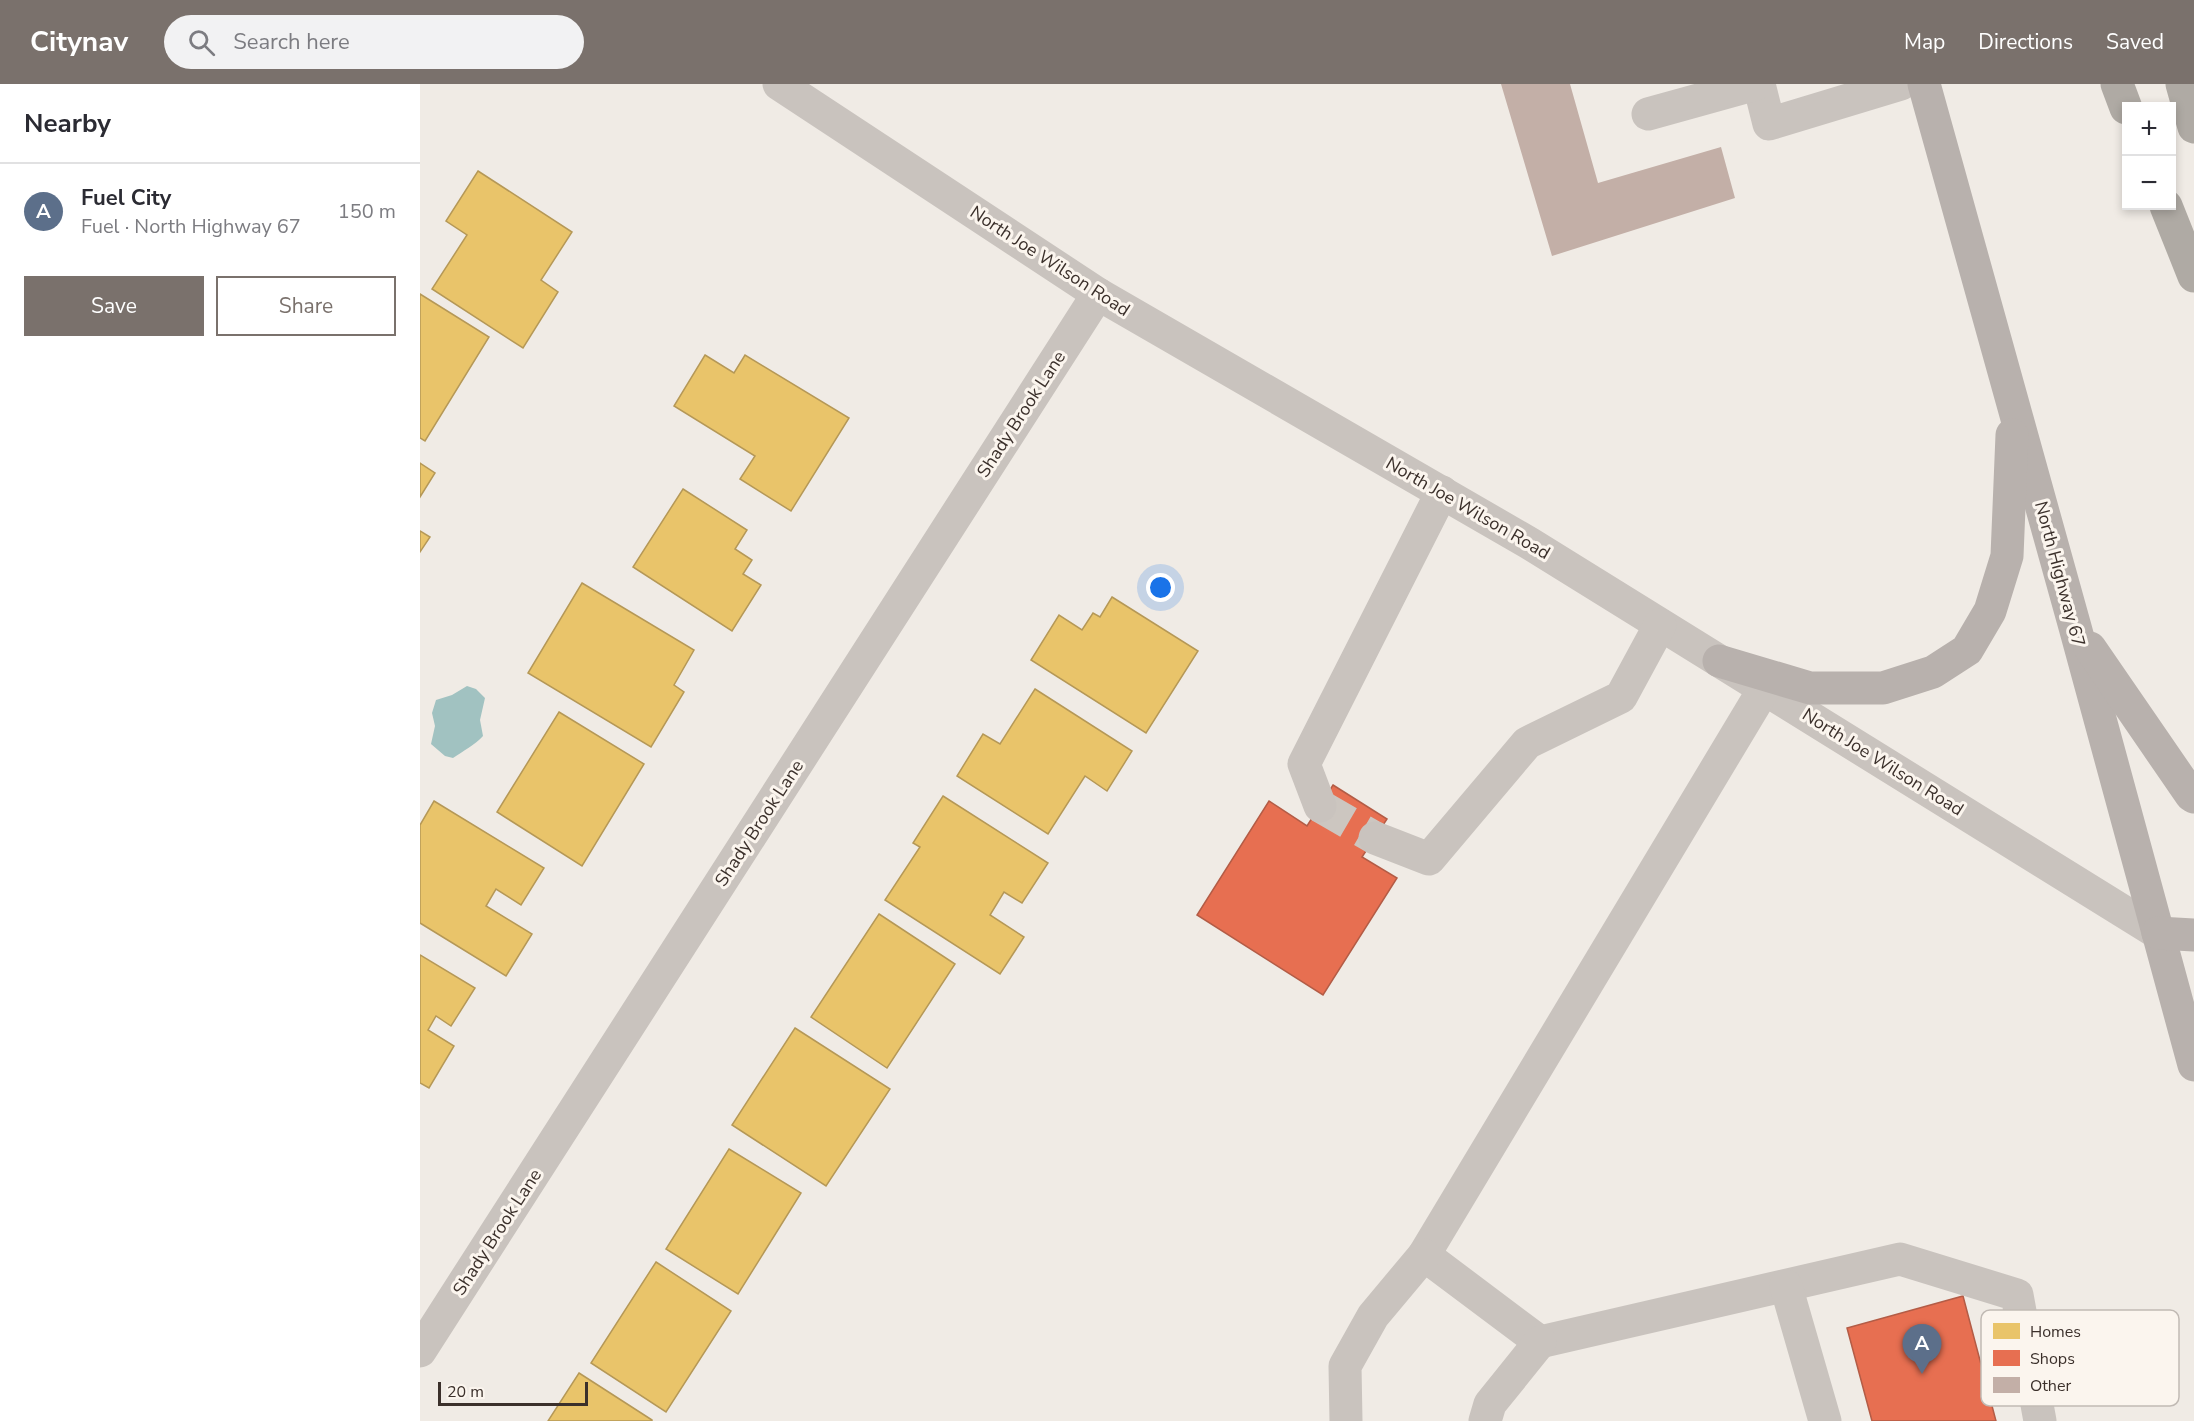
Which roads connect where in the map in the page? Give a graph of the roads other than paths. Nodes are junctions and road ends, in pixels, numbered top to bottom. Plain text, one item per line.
1 (779, 84) edge
2 (1757, 84) edge
3 (1901, 84) edge
4 (1924, 84) edge
5 (2117, 84) edge
6 (2182, 84) edge
7 (2124, 102) edge
8 (1648, 114) dead end
9 (2194, 127) edge
10 (2168, 210) edge
11 (2194, 276) edge
12 (1098, 294) junction
13 (2013, 406) junction
14 (1442, 492) junction
15 (1660, 624) junction
16 (2075, 627) junction
17 (1719, 661) junction
18 (1764, 689) junction
19 (2194, 797) edge
20 (1320, 806) tunnel mouth
21 (1375, 838) tunnel mouth
22 (2158, 933) junction
23 (2194, 935) edge
24 (2194, 975) edge
25 (2194, 1065) edge
26 (1424, 1255) junction
27 (1786, 1286) junction
28 (2020, 1310) edge
29 (1540, 1342) junction
30 (420, 1351) edge
31 (2037, 1406) edge
32 (1346, 1421) edge
33 (1485, 1421) edge
34 (1825, 1421) edge
35 (2040, 1421) edge

1 - 12 street, North Joe Wilson Road
2 - 3 street
2 - 8 street
4 - 13 main road, North Highway 67
5 - 7 highway
6 - 9 highway
10 - 11 highway
12 - 14 street, North Joe Wilson Road
12 - 30 street, Shady Brook Lane
13 - 16 main road, North Highway 67
13 - 17 main road
14 - 15 street, North Joe Wilson Road
14 - 20 street
15 - 17 street, North Joe Wilson Road
15 - 21 street
16 - 19 main road
16 - 22 main road, North Highway 67
17 - 18 street, North Joe Wilson Road
18 - 22 street, North Joe Wilson Road
18 - 26 street
22 - 23 main road
22 - 24 main road
22 - 25 main road, North Highway 67
26 - 29 street
26 - 32 street
27 - 28 street
27 - 29 street
27 - 34 street
29 - 33 street
31 - 35 street

